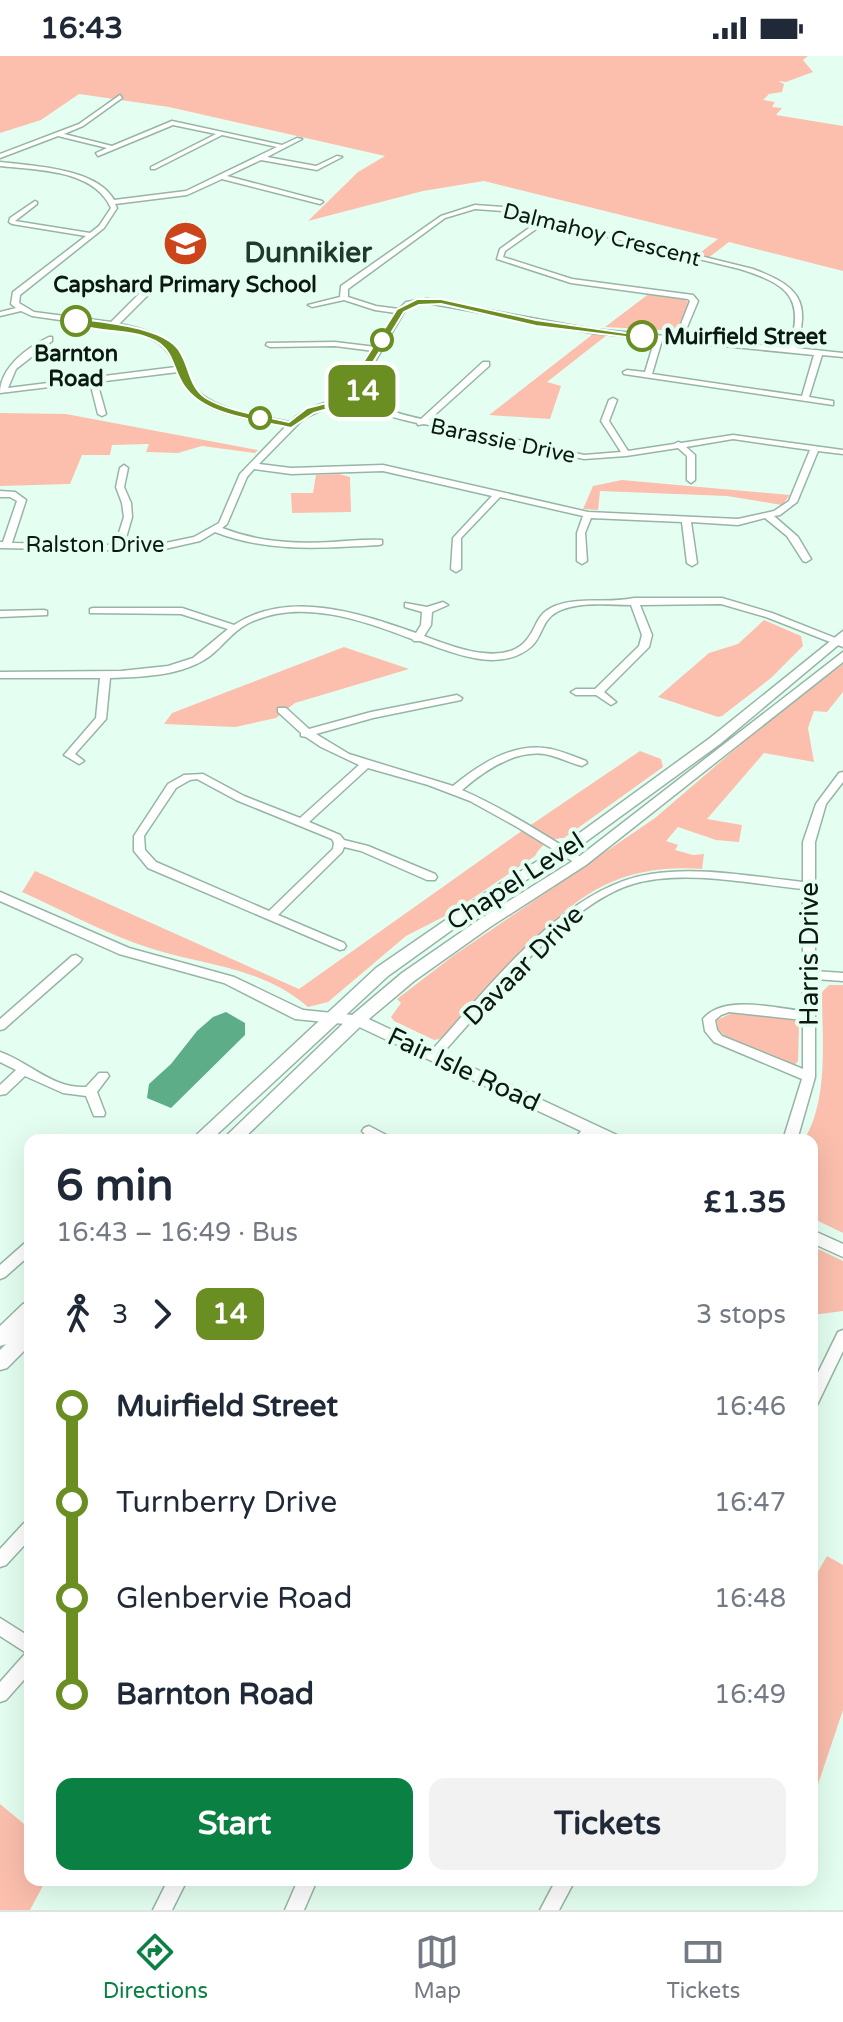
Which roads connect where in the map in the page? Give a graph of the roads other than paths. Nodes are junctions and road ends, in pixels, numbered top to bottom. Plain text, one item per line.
1 (120, 97) dead end
2 (58, 134) junction
3 (219, 135) junction
4 (299, 139) dead end
5 (284, 147) junction
6 (113, 148) junction
7 (98, 154) dead end
8 (0, 156) edge
9 (339, 157) dead end
10 (262, 158) junction
11 (0, 164) edge
12 (153, 168) dead end
13 (223, 177) junction
14 (113, 202) junction
15 (320, 202) dead end
16 (35, 203) dead end
17 (546, 219) junction
18 (91, 235) junction
19 (499, 258) junction
20 (485, 263) dead end
21 (150, 288) dead end
22 (344, 298) junction
23 (312, 305) dead end
24 (19, 309) junction
25 (401, 311) junction
26 (0, 314) edge
27 (112, 326) junction
28 (659, 337) junction
29 (49, 339) dead end
30 (679, 339) junction
31 (270, 345) dead end
32 (376, 349) junction
33 (792, 349) junction
34 (819, 352) junction
35 (843, 355) edge
36 (486, 364) dead end
37 (182, 369) junction
38 (627, 372) dead end
39 (648, 375) junction
40 (93, 380) junction
41 (1, 391) edge
42 (363, 396) junction
43 (805, 399) junction
44 (613, 400) dead end
45 (830, 403) dead end
46 (102, 414) dead end
47 (421, 423) junction
48 (291, 425) junction
49 (678, 444) junction
50 (815, 448) junction
51 (843, 452) edge
52 (626, 454) junction
53 (251, 466) junction
54 (124, 468) dead end
55 (691, 480) dead end
56 (0, 494) edge
57 (498, 494) junction
58 (588, 515) junction
59 (767, 516) junction
60 (686, 520) junction
61 (215, 529) junction
62 (379, 542) dead end
63 (4, 544) edge
64 (118, 547) junction
65 (806, 559) dead end
66 (582, 561) dead end
67 (692, 563) dead end
68 (456, 569) dead end
69 (634, 601) junction
70 (408, 605) dead end
71 (443, 605) dead end
72 (427, 610) junction
73 (93, 611) dead end
74 (44, 613) dead end
75 (0, 614) edge
76 (234, 628) junction
77 (417, 639) junction
78 (840, 640) edge
79 (843, 656) edge
80 (105, 673) junction
81 (1, 678) edge
82 (576, 692) dead end
83 (598, 692) junction
84 (457, 698) dead end
85 (611, 702) dead end
86 (282, 710) dead end
87 (305, 734) junction
88 (55, 755) dead end
89 (582, 763) dead end
90 (365, 765) junction
91 (843, 775) edge
92 (454, 791) junction
93 (301, 823) junction
94 (340, 843) junction
95 (564, 851) junction
96 (581, 862) junction
97 (431, 877) dead end
98 (809, 886) junction
99 (2, 899) edge
100 (270, 916) junction
101 (340, 946) dead end
102 (76, 959) dead end
103 (809, 975) junction
104 (843, 977) edge
105 (810, 1016) junction
106 (332, 1018) junction
107 (357, 1020) junction
108 (0, 1026) edge
109 (435, 1054) junction
110 (0, 1056) edge
111 (25, 1069) junction
112 (103, 1076) dead end
113 (809, 1077) junction
114 (1, 1091) edge
115 (90, 1091) junction
116 (99, 1113) dead end
117 (369, 1131) dead end
118 (206, 1134) edge
119 (237, 1134) edge
120 (374, 1134) edge
121 (586, 1134) edge
122 (792, 1134) edge
123 (818, 1239) edge
124 (24, 1251) edge
125 (843, 1251) edge
126 (2, 1267) edge
127 (24, 1315) edge
128 (843, 1336) edge
129 (0, 1338) edge
130 (24, 1339) edge
131 (0, 1362) edge
132 (818, 1388) edge
133 (24, 1534) edge
134 (0, 1560) edge
135 (0, 1626) edge
136 (24, 1643) edge
137 (24, 1668) edge
138 (0, 1694) edge
139 (175, 1886) edge
140 (305, 1886) edge
141 (563, 1886) edge
142 (162, 1910) edge
143 (294, 1910) edge
144 (549, 1910) edge

1 - 2 street
2 - 6 street
2 - 8 street
3 - 5 street
3 - 6 street
3 - 12 street
4 - 5 street
5 - 10 street
6 - 7 street
9 - 10 street
10 - 13 street
11 - 14 street
13 - 14 street
13 - 15 street
14 - 18 street
16 - 18 street
17 - 19 street
17 - 22 street, Dalmahoy Crescent
17 - 33 street, Dalmahoy Crescent
18 - 24 street
19 - 20 street
19 - 30 street
21 - 27 street
22 - 23 street
22 - 25 street
24 - 26 street
24 - 27 street
25 - 28 street
25 - 32 street
27 - 37 street
28 - 30 street
28 - 39 street
29 - 41 street
30 - 33 street
31 - 32 street
32 - 42 street
33 - 34 street
34 - 35 street
34 - 43 street
36 - 47 street
37 - 40 street
37 - 48 street
38 - 39 street
39 - 43 street
40 - 41 street
40 - 46 street
42 - 47 street, Barassie Drive
42 - 48 street
43 - 45 street
44 - 52 street
47 - 52 street, Barassie Drive
48 - 53 street
49 - 50 street, Barassie Drive
49 - 52 street, Barassie Drive
49 - 55 street
50 - 51 street, Barassie Drive
50 - 59 street
53 - 57 street
53 - 61 street
54 - 64 street
56 - 63 street
57 - 58 street
57 - 68 street
58 - 60 street
58 - 66 street
59 - 60 street
59 - 65 street
60 - 67 street
61 - 62 street
61 - 64 street, Ralston Drive
63 - 64 street, Ralston Drive
69 - 77 street
69 - 78 street
69 - 83 street
70 - 72 street
71 - 72 street
72 - 77 street
73 - 76 street
74 - 75 street
76 - 77 street
76 - 80 street
78 - 95 main road, Chapel Level
79 - 96 main road, Chapel Level
80 - 81 street
80 - 88 street
82 - 83 street
83 - 85 street
84 - 87 street
86 - 87 street
87 - 90 street
89 - 92 street
90 - 92 street
90 - 93 street
91 - 98 street, Harris Drive
92 - 95 street
93 - 94 street
93 - 100 street
94 - 97 street
94 - 100 street
95 - 96 street
95 - 106 main road, Chapel Level
96 - 107 main road, Chapel Level
98 - 103 street, Harris Drive
98 - 109 street, Davaar Drive
99 - 106 street, Fair Isle Road
100 - 101 street
102 - 108 street
103 - 104 street
103 - 105 street, Harris Drive
105 - 113 street, Harris Drive
105 - 113 street
106 - 107 street, Fair Isle Road
106 - 118 main road, Chapel Level
107 - 109 street, Fair Isle Road
107 - 119 main road, Chapel Level
109 - 121 street, Fair Isle Road
110 - 111 street
111 - 114 street
111 - 115 street
112 - 115 street
113 - 122 street, Harris Drive
115 - 116 street
117 - 120 street
123 - 125 street
124 - 126 street
127 - 129 main road
128 - 132 street
130 - 131 main road
133 - 134 street
135 - 136 street
137 - 138 street
139 - 142 street
140 - 143 street
141 - 144 street

